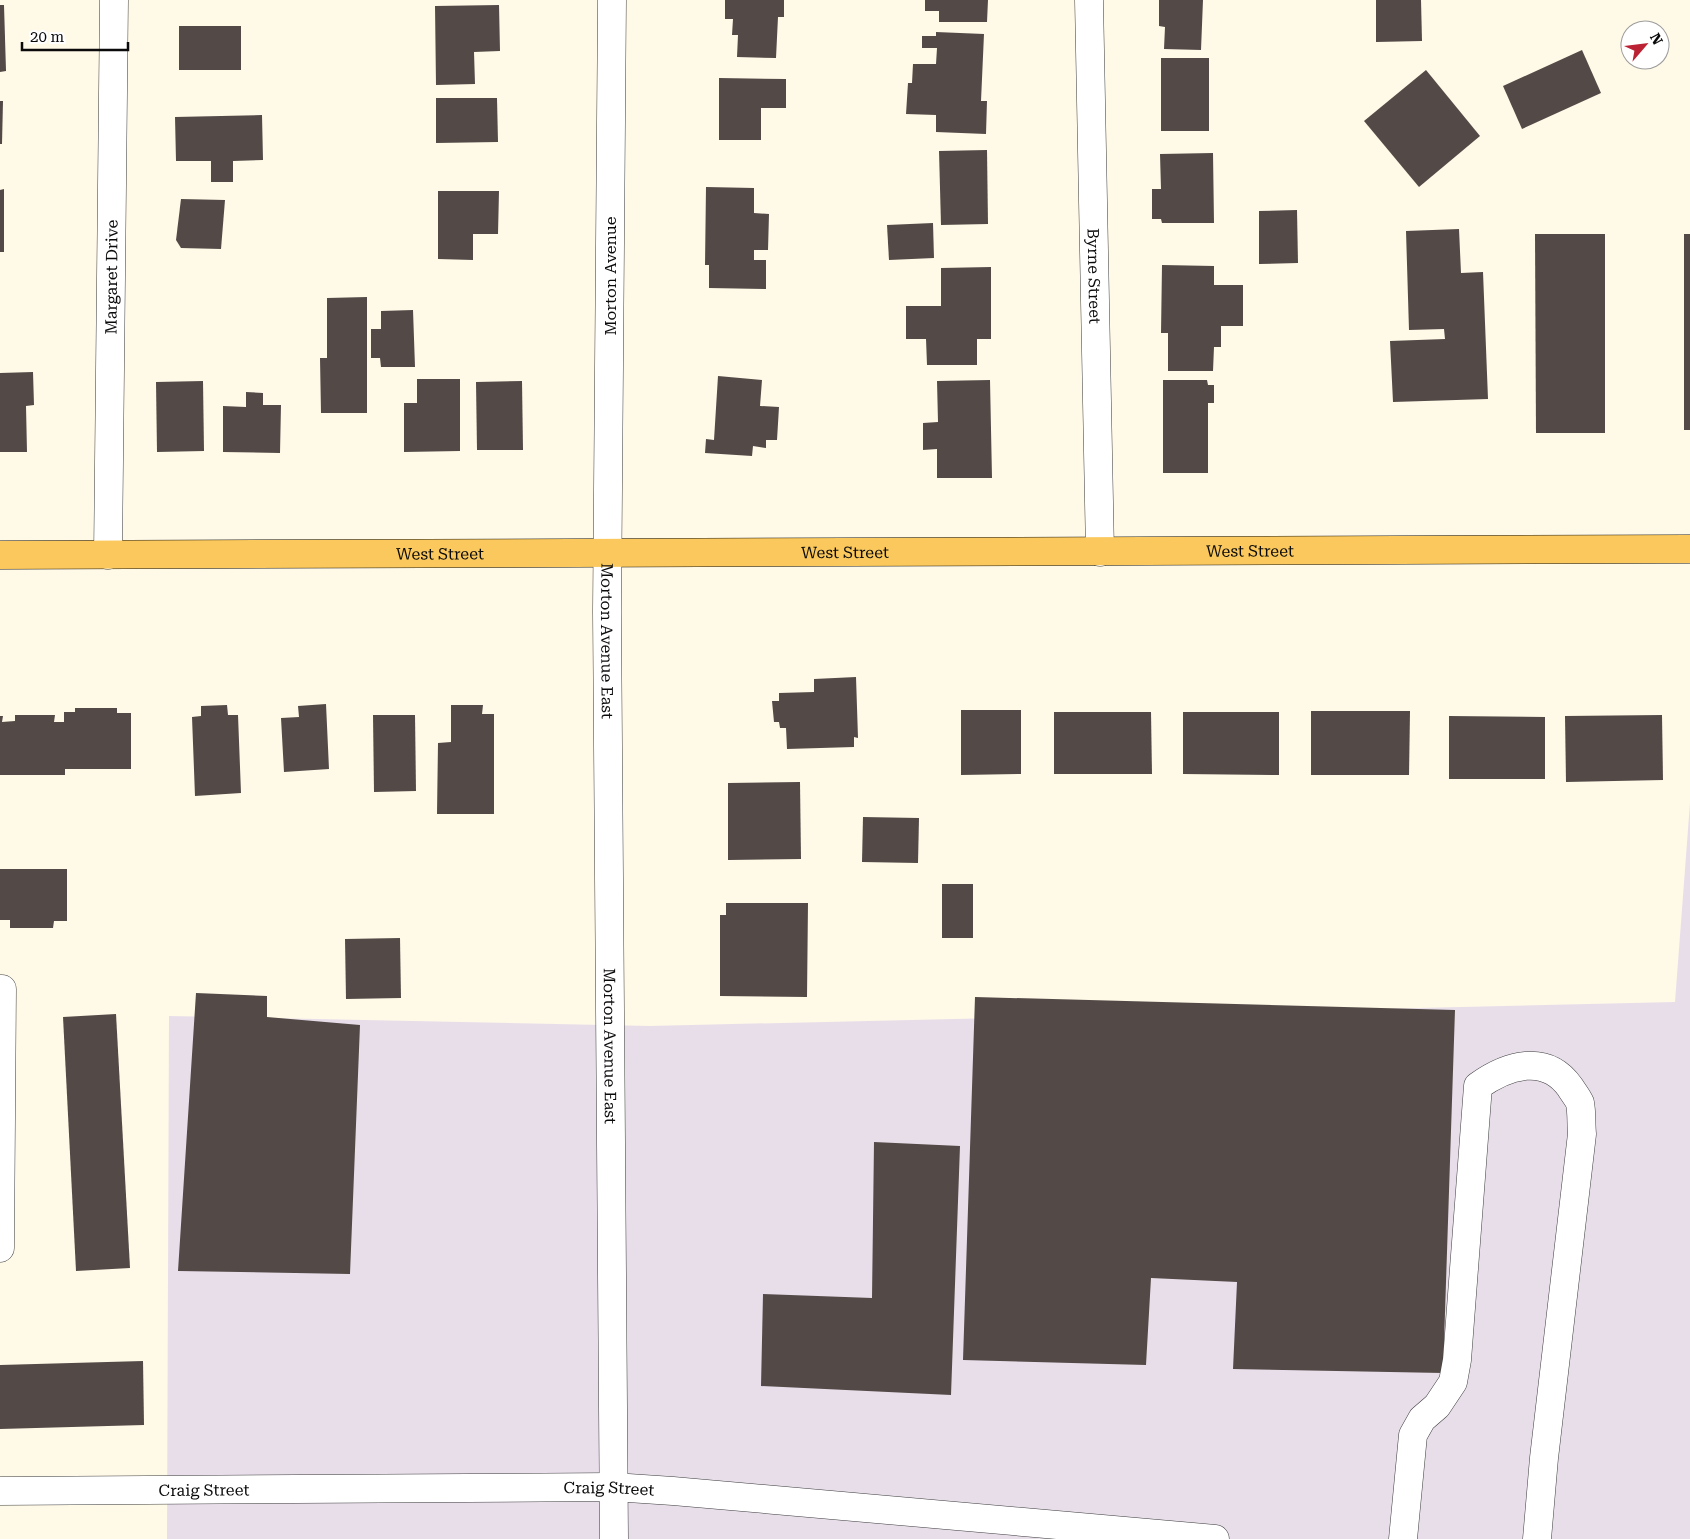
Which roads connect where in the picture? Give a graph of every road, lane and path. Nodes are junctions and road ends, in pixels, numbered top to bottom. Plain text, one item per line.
1 (114, 0) edge
2 (612, 0) edge
3 (1089, 0) edge
4 (1690, 549) edge
5 (1100, 552) junction
6 (607, 553) junction
7 (0, 555) edge
8 (108, 555) junction
9 (0, 989) edge
10 (0, 1248) edge
11 (613, 1488) junction
12 (0, 1491) edge
13 (614, 1539) edge
14 (1215, 1539) edge
15 (1403, 1539) edge
16 (1537, 1539) edge

1 - 8 street, Margaret Drive
2 - 6 street, Morton Avenue
3 - 5 street, Byrne Street
4 - 5 main road, West Street
5 - 6 main road, West Street
6 - 8 main road, West Street
6 - 11 street, Morton Avenue East
7 - 8 main road, West Street
9 - 10 street
11 - 12 street, Craig Street
11 - 13 street, Morton Avenue East
11 - 14 street, Craig Street
15 - 16 street

